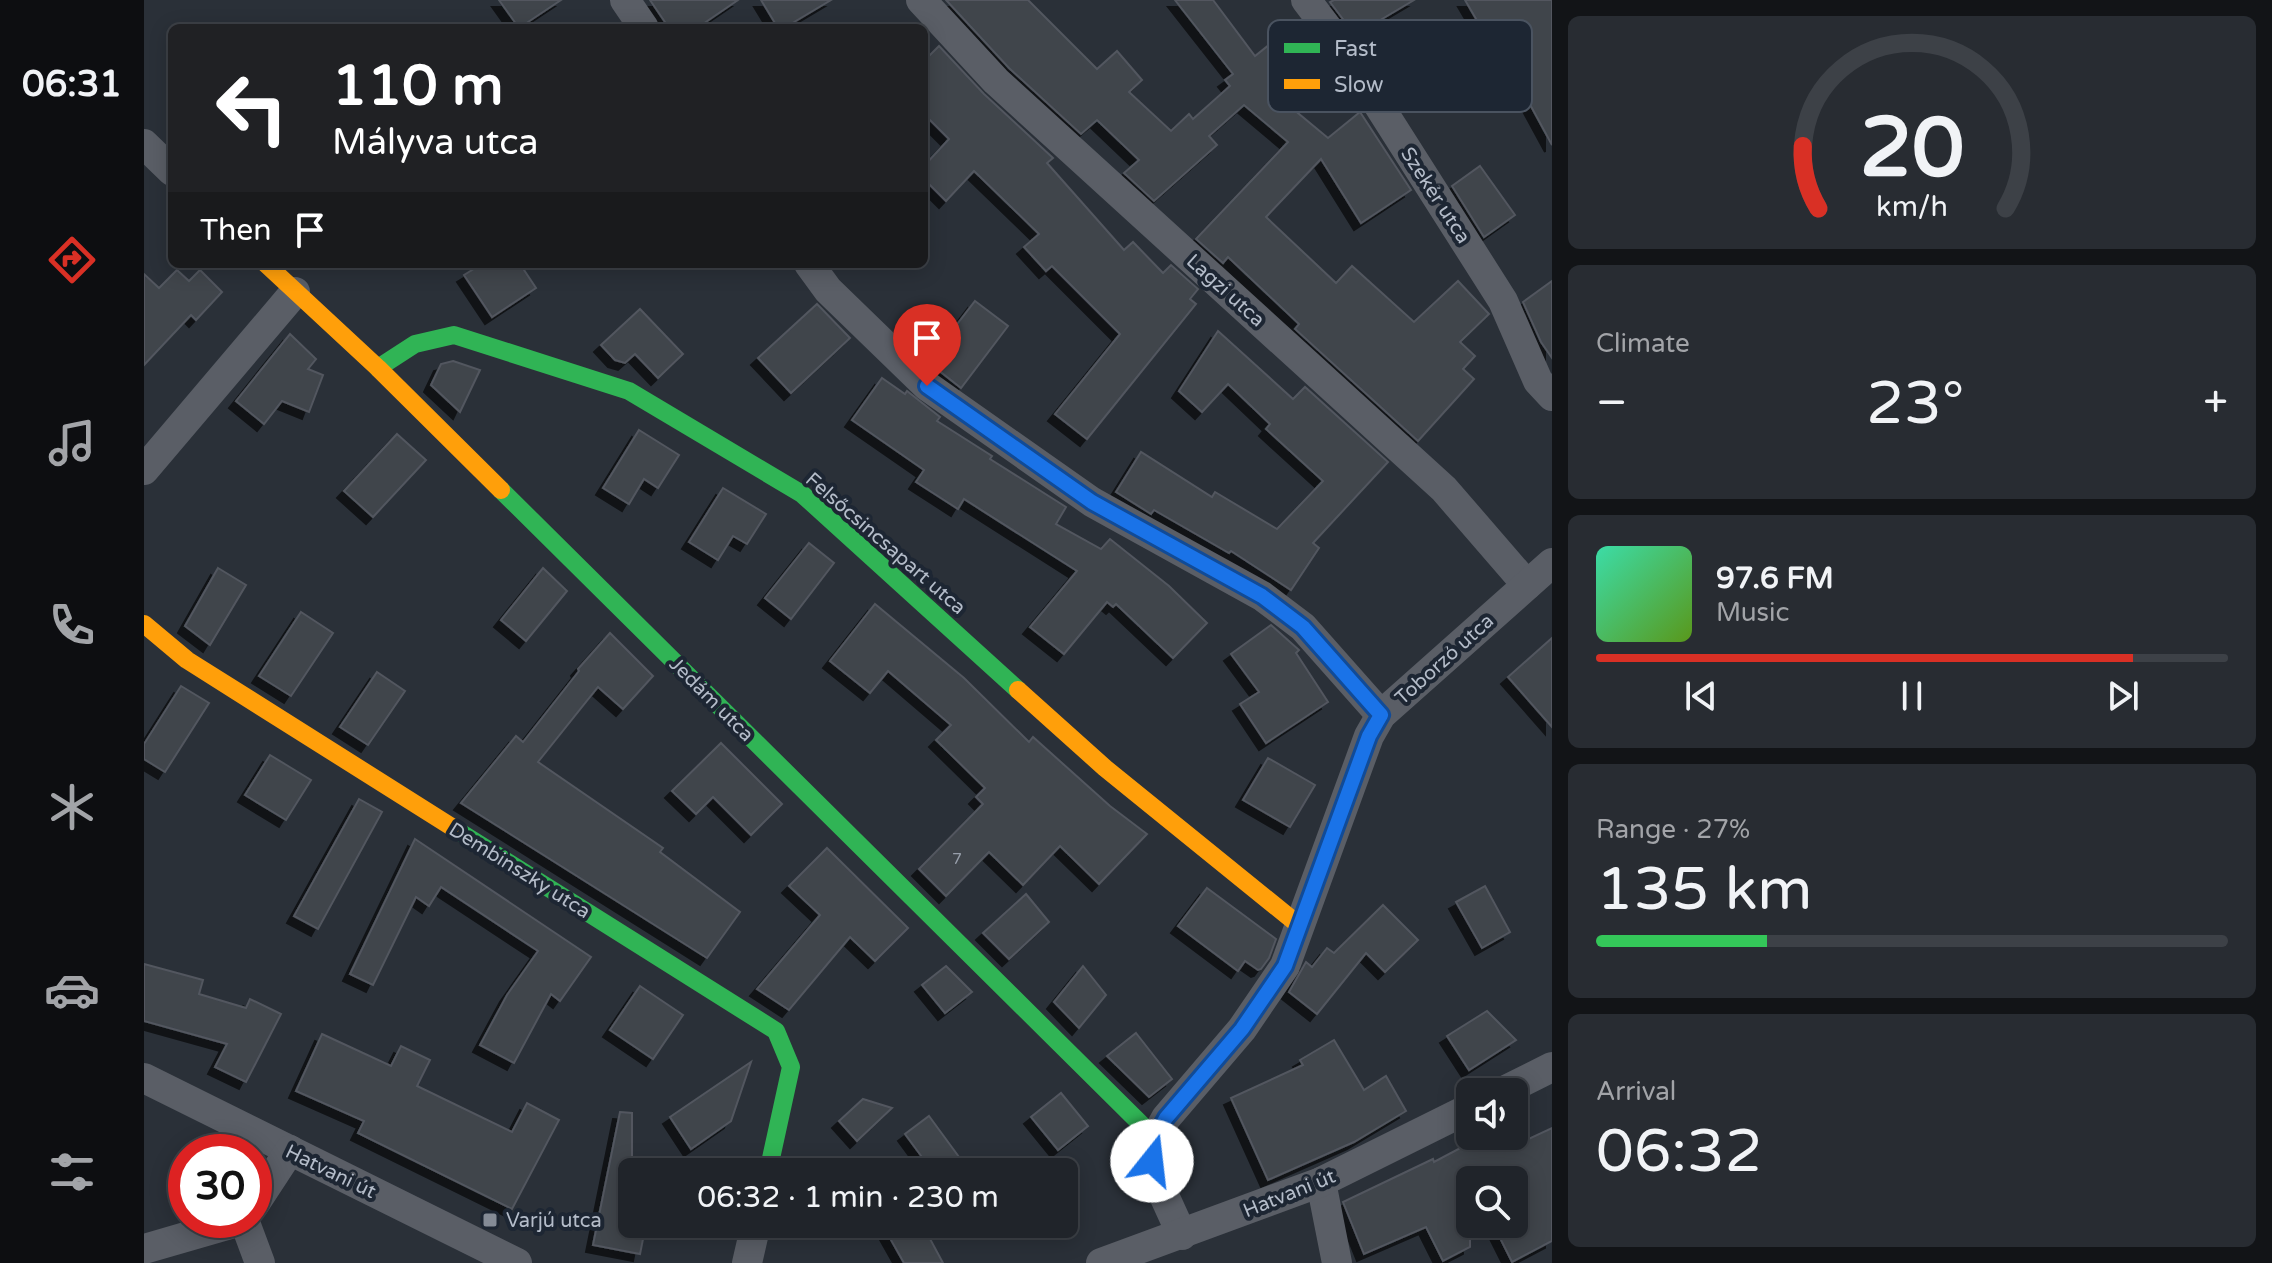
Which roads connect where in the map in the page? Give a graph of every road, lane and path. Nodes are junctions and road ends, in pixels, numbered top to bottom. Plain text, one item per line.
1 (625, 0) edge
2 (1306, 0) edge
3 (925, 1) edge
4 (1321, 20) edge
5 (641, 24) edge
6 (1383, 112) edge
7 (144, 144) edge
8 (168, 167) edge
9 (270, 268) edge
10 (812, 268) edge
11 (295, 292) junction
12 (378, 368) junction
13 (1552, 396) edge
14 (144, 470) edge
15 (1552, 563) edge
16 (1527, 585) junction
17 (144, 624) edge
18 (1381, 715) junction
19 (1300, 926) junction
20 (1552, 1067) edge
21 (144, 1078) edge
22 (1528, 1079) edge
23 (1456, 1115) edge
24 (1155, 1138) junction
25 (290, 1150) junction
26 (771, 1158) edge
27 (272, 1178) edge
28 (1321, 1182) junction
29 (1182, 1235) junction
30 (182, 1238) edge
31 (251, 1238) edge
32 (753, 1238) edge
33 (144, 1249) edge
34 (260, 1263) edge
35 (517, 1263) edge
36 (747, 1263) edge
37 (1101, 1263) edge
38 (1337, 1263) edge

1 - 5 street
2 - 4 street, Szekér utca
3 - 16 street, Lagzi utca
6 - 13 street, Szekér utca
7 - 8 street
9 - 11 street, Jedám utca
10 - 18 street
11 - 12 street, Jedám utca
11 - 14 street
12 - 19 street, Felsőcsincsapart utca
12 - 24 street, Jedám utca
15 - 16 street, Toborzó utca
16 - 18 street, Toborzó utca
17 - 26 street, Dembinszky utca
18 - 19 street, Toborzó utca
19 - 24 street, Toborzó utca
20 - 22 street
21 - 25 street, Hatvani út
23 - 28 street, Hatvani út
24 - 29 street
25 - 27 street
25 - 35 street, Hatvani út
28 - 29 street, Hatvani út
28 - 38 street
29 - 37 street, Hatvani út
30 - 33 street
31 - 34 street
32 - 36 street

